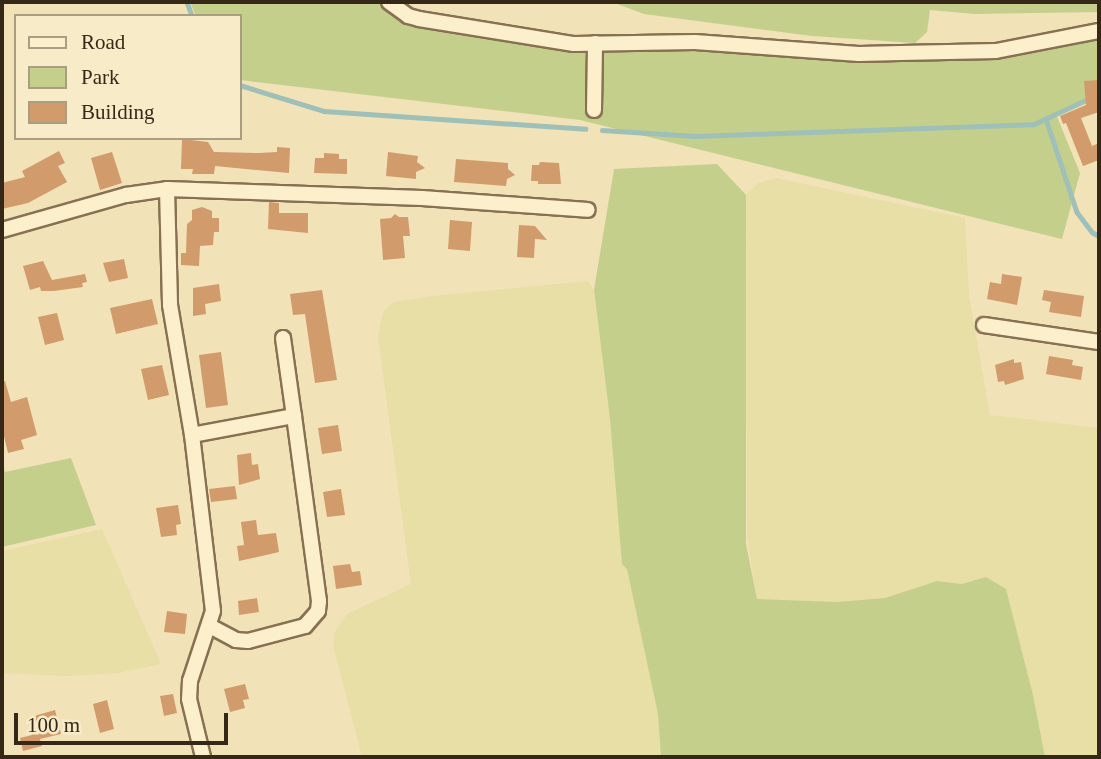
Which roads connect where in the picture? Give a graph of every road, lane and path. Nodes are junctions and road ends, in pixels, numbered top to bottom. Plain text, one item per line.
1 (389, 2) edge
2 (1099, 31) edge
3 (595, 43) junction
4 (594, 110) dead end
5 (167, 189) junction
6 (588, 210) dead end
7 (2, 230) edge
8 (984, 325) dead end
9 (283, 338) dead end
10 (1099, 342) edge
11 (294, 416) junction
12 (192, 435) junction
13 (210, 626) junction
14 (203, 757) edge

1 - 3 street
2 - 3 street
3 - 4 street
5 - 6 street
5 - 7 street
5 - 12 street
8 - 10 street
9 - 11 street
11 - 12 street
11 - 13 street
12 - 13 street
13 - 14 street

